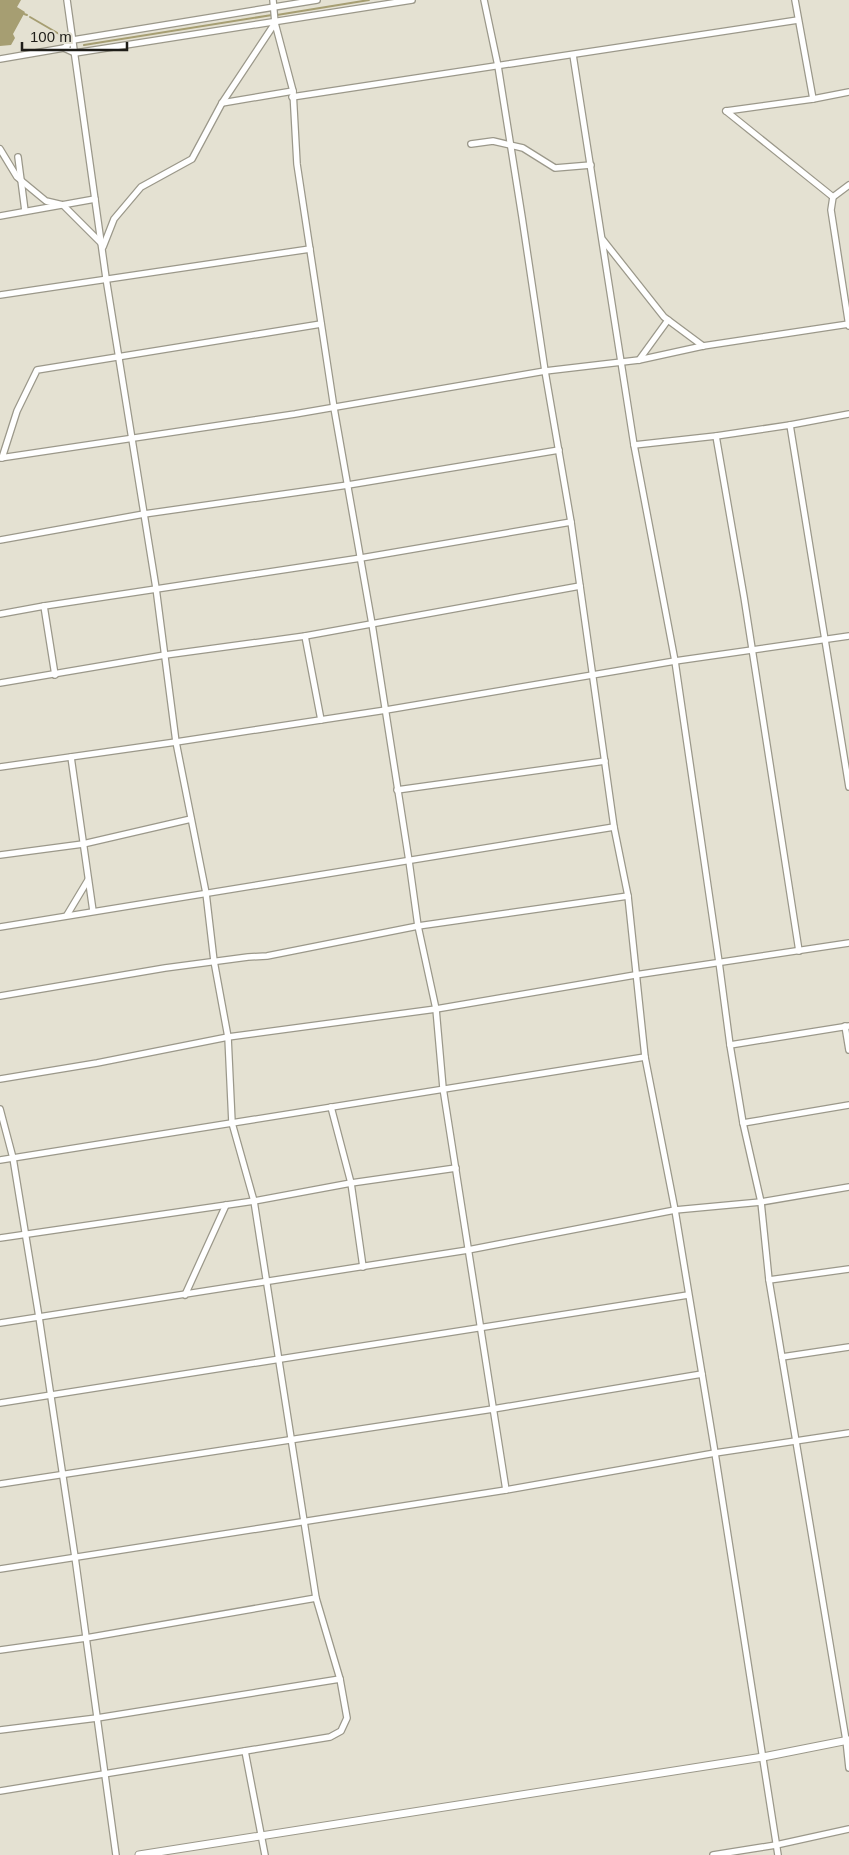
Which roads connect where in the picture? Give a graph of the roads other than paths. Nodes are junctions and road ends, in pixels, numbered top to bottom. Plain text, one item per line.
1 (67, 0) edge
2 (273, 0) edge
3 (317, 0) edge
4 (412, 0) edge
5 (484, 0) edge
6 (795, 0) edge
7 (274, 8) junction
8 (798, 20) junction
9 (275, 21) junction
10 (73, 40) junction
11 (64, 48) junction
12 (75, 53) junction
13 (574, 55) junction
14 (0, 60) edge
15 (498, 66) junction
16 (849, 92) edge
17 (292, 94) junction
18 (813, 99) junction
19 (222, 103) junction
20 (471, 144) dead end
21 (511, 145) junction
22 (0, 149) edge
23 (18, 157) dead end
24 (591, 165) junction
25 (21, 180) junction
26 (849, 185) edge
27 (833, 197) junction
28 (95, 199) junction
29 (63, 205) junction
30 (25, 212) junction
31 (0, 216) edge
32 (602, 239) junction
33 (101, 246) junction
34 (310, 249) junction
35 (106, 278) junction
36 (0, 295) edge
37 (668, 320) junction
38 (321, 324) junction
39 (849, 325) edge
40 (703, 346) junction
41 (119, 356) junction
42 (639, 360) junction
43 (622, 363) junction
44 (545, 371) junction
45 (334, 408) junction
46 (849, 414) edge
47 (790, 425) junction
48 (716, 436) junction
49 (132, 438) junction
50 (634, 445) junction
51 (559, 450) junction
52 (1, 458) edge
53 (348, 485) junction
54 (144, 514) junction
55 (571, 522) junction
56 (0, 540) edge
57 (361, 558) junction
58 (580, 586) junction
59 (156, 588) junction
60 (44, 606) junction
61 (0, 614) edge
62 (372, 624) junction
63 (305, 636) junction
64 (849, 636) edge
65 (826, 639) junction
66 (752, 650) junction
67 (165, 656) junction
68 (675, 661) junction
69 (55, 675) junction
70 (592, 676) junction
71 (0, 684) edge
72 (386, 710) junction
73 (321, 720) junction
74 (176, 742) junction
75 (71, 757) junction
76 (605, 761) junction
77 (0, 767) edge
78 (849, 787) edge
79 (397, 790) junction
80 (191, 819) junction
81 (614, 827) junction
82 (83, 844) junction
83 (0, 855) edge
84 (409, 861) junction
85 (88, 880) junction
86 (206, 893) junction
87 (628, 896) junction
88 (93, 911) junction
89 (67, 915) junction
90 (418, 926) junction
91 (0, 927) edge
92 (849, 943) edge
93 (799, 951) junction
94 (214, 961) junction
95 (719, 962) junction
96 (635, 975) junction
97 (0, 996) edge
98 (436, 1009) junction
99 (847, 1026) edge
100 (228, 1037) junction
101 (730, 1046) junction
102 (849, 1050) edge
103 (645, 1057) junction
104 (0, 1078) edge
105 (444, 1088) junction
106 (849, 1105) edge
107 (331, 1107) junction
108 (0, 1109) edge
109 (232, 1123) junction
110 (743, 1123) junction
111 (13, 1158) junction
112 (0, 1160) edge
113 (456, 1168) junction
114 (351, 1184) junction
115 (849, 1188) edge
116 (254, 1201) junction
117 (761, 1202) junction
118 (226, 1205) junction
119 (675, 1210) junction
120 (26, 1234) junction
121 (0, 1238) edge
122 (468, 1250) junction
123 (364, 1267) junction
124 (849, 1269) edge
125 (769, 1280) junction
126 (268, 1282) junction
127 (185, 1295) junction
128 (688, 1295) junction
129 (39, 1317) junction
130 (0, 1324) edge
131 (480, 1326) junction
132 (849, 1347) edge
133 (782, 1357) junction
134 (278, 1358) junction
135 (702, 1374) junction
136 (50, 1395) junction
137 (0, 1403) edge
138 (493, 1409) junction
139 (849, 1433) edge
140 (292, 1440) junction
141 (796, 1440) junction
142 (715, 1453) junction
143 (62, 1474) junction
144 (0, 1484) edge
145 (506, 1490) junction
146 (303, 1520) junction
147 (75, 1557) junction
148 (0, 1569) edge
149 (316, 1598) junction
150 (86, 1638) junction
151 (0, 1650) edge
152 (340, 1679) junction
153 (97, 1718) junction
154 (0, 1730) edge
155 (847, 1740) edge
156 (245, 1751) junction
157 (762, 1757) junction
158 (849, 1768) edge
159 (105, 1775) junction
160 (0, 1791) edge
161 (849, 1829) edge
162 (262, 1836) junction
163 (776, 1845) junction
164 (116, 1855) edge
165 (139, 1855) edge
166 (265, 1855) edge
167 (713, 1855) edge
168 (778, 1855) edge

1 - 10 street
2 - 7 street
3 - 7 street
4 - 9 street
5 - 15 street
6 - 8 street
7 - 9 street
7 - 10 street
8 - 13 street
8 - 18 street
9 - 12 street
9 - 17 street
9 - 19 street
10 - 11 street
10 - 12 street
11 - 12 street
11 - 14 street
12 - 28 street
13 - 15 street
13 - 24 street
15 - 17 street
15 - 21 street
16 - 18 street
17 - 19 street
17 - 34 street
18 - 27 street
19 - 33 street
20 - 21 street
21 - 24 street
21 - 44 street
22 - 25 street
23 - 25 street
24 - 32 street
25 - 29 street
25 - 30 street
26 - 27 street
27 - 39 street
28 - 29 street
28 - 33 street
29 - 30 street
29 - 33 street
30 - 31 street
32 - 37 street
32 - 43 street
33 - 35 street
34 - 35 street
34 - 38 street
35 - 36 street
35 - 41 street
37 - 40 street
37 - 42 street
38 - 41 street
38 - 45 street
39 - 40 street
40 - 42 street
41 - 49 street
41 - 52 street
42 - 43 street
43 - 44 street
43 - 50 street
44 - 45 street
44 - 51 street
45 - 49 street
45 - 53 street
46 - 47 street
47 - 48 street
47 - 65 street
48 - 50 street
48 - 66 street
49 - 52 street
49 - 54 street
50 - 68 street
51 - 53 street
51 - 55 street
53 - 54 street
53 - 57 street
54 - 56 street
54 - 59 street
55 - 57 street
55 - 58 street
57 - 59 street
57 - 62 street
58 - 62 street
58 - 70 street
59 - 60 street
59 - 67 street
60 - 61 street
60 - 69 street
62 - 63 street
62 - 72 street
63 - 67 street
63 - 73 street
64 - 65 street
65 - 66 street
65 - 78 street
66 - 68 street
66 - 93 street
67 - 69 street
67 - 74 street
68 - 70 street
68 - 95 street
69 - 71 street
70 - 72 street
70 - 76 street
72 - 73 street
72 - 79 street
73 - 74 street
74 - 75 street
74 - 80 street
75 - 77 street
75 - 82 street
76 - 79 street
76 - 81 street
79 - 84 street
80 - 82 street
80 - 86 street
81 - 84 street
81 - 87 street
82 - 83 street
82 - 85 street
84 - 86 street
84 - 90 street
85 - 88 street
85 - 89 street
86 - 88 street
86 - 94 street
87 - 90 street
87 - 96 street
88 - 89 street
89 - 91 street
90 - 94 street
90 - 98 street
92 - 93 street
93 - 95 street
94 - 97 street
94 - 100 street
95 - 96 street
95 - 101 street
96 - 98 street
96 - 103 street
98 - 100 street
98 - 105 street
99 - 101 street
99 - 102 street
100 - 104 street
100 - 109 street
101 - 110 street
103 - 105 street
103 - 119 street
105 - 107 street
105 - 113 street
106 - 110 street
107 - 109 street
107 - 114 street
108 - 111 street
109 - 111 street
109 - 116 street
110 - 117 street
111 - 112 street
111 - 120 street
113 - 114 street
113 - 122 street
114 - 116 street
114 - 123 street
115 - 117 street
116 - 118 street
116 - 126 street
117 - 119 street
117 - 125 street
118 - 120 street
118 - 127 street
119 - 122 street
119 - 128 street
120 - 121 street
120 - 129 street
122 - 123 street
122 - 131 street
123 - 126 street
124 - 125 street
125 - 133 street
126 - 127 street
126 - 134 street
127 - 129 street
128 - 131 street
128 - 135 street
129 - 130 street
129 - 136 street
131 - 134 street
131 - 138 street
132 - 133 street
133 - 141 street
134 - 136 street
134 - 140 street
135 - 138 street
135 - 142 street
136 - 137 street
136 - 143 street
138 - 140 street
138 - 145 street
139 - 141 street
140 - 143 street
140 - 146 street
141 - 142 street
141 - 155 street
142 - 145 street
142 - 157 street
143 - 144 street
143 - 147 street
145 - 146 street
146 - 147 street
146 - 149 street
147 - 148 street
147 - 150 street
149 - 150 street
149 - 152 street
150 - 151 street
150 - 153 street
152 - 153 street
152 - 156 street
153 - 154 street
153 - 159 street
155 - 157 street
155 - 158 street
156 - 159 street
156 - 162 street
157 - 162 street
157 - 163 street
159 - 160 street
159 - 164 street
161 - 163 street
162 - 165 street
162 - 166 street
163 - 167 street
163 - 168 street

